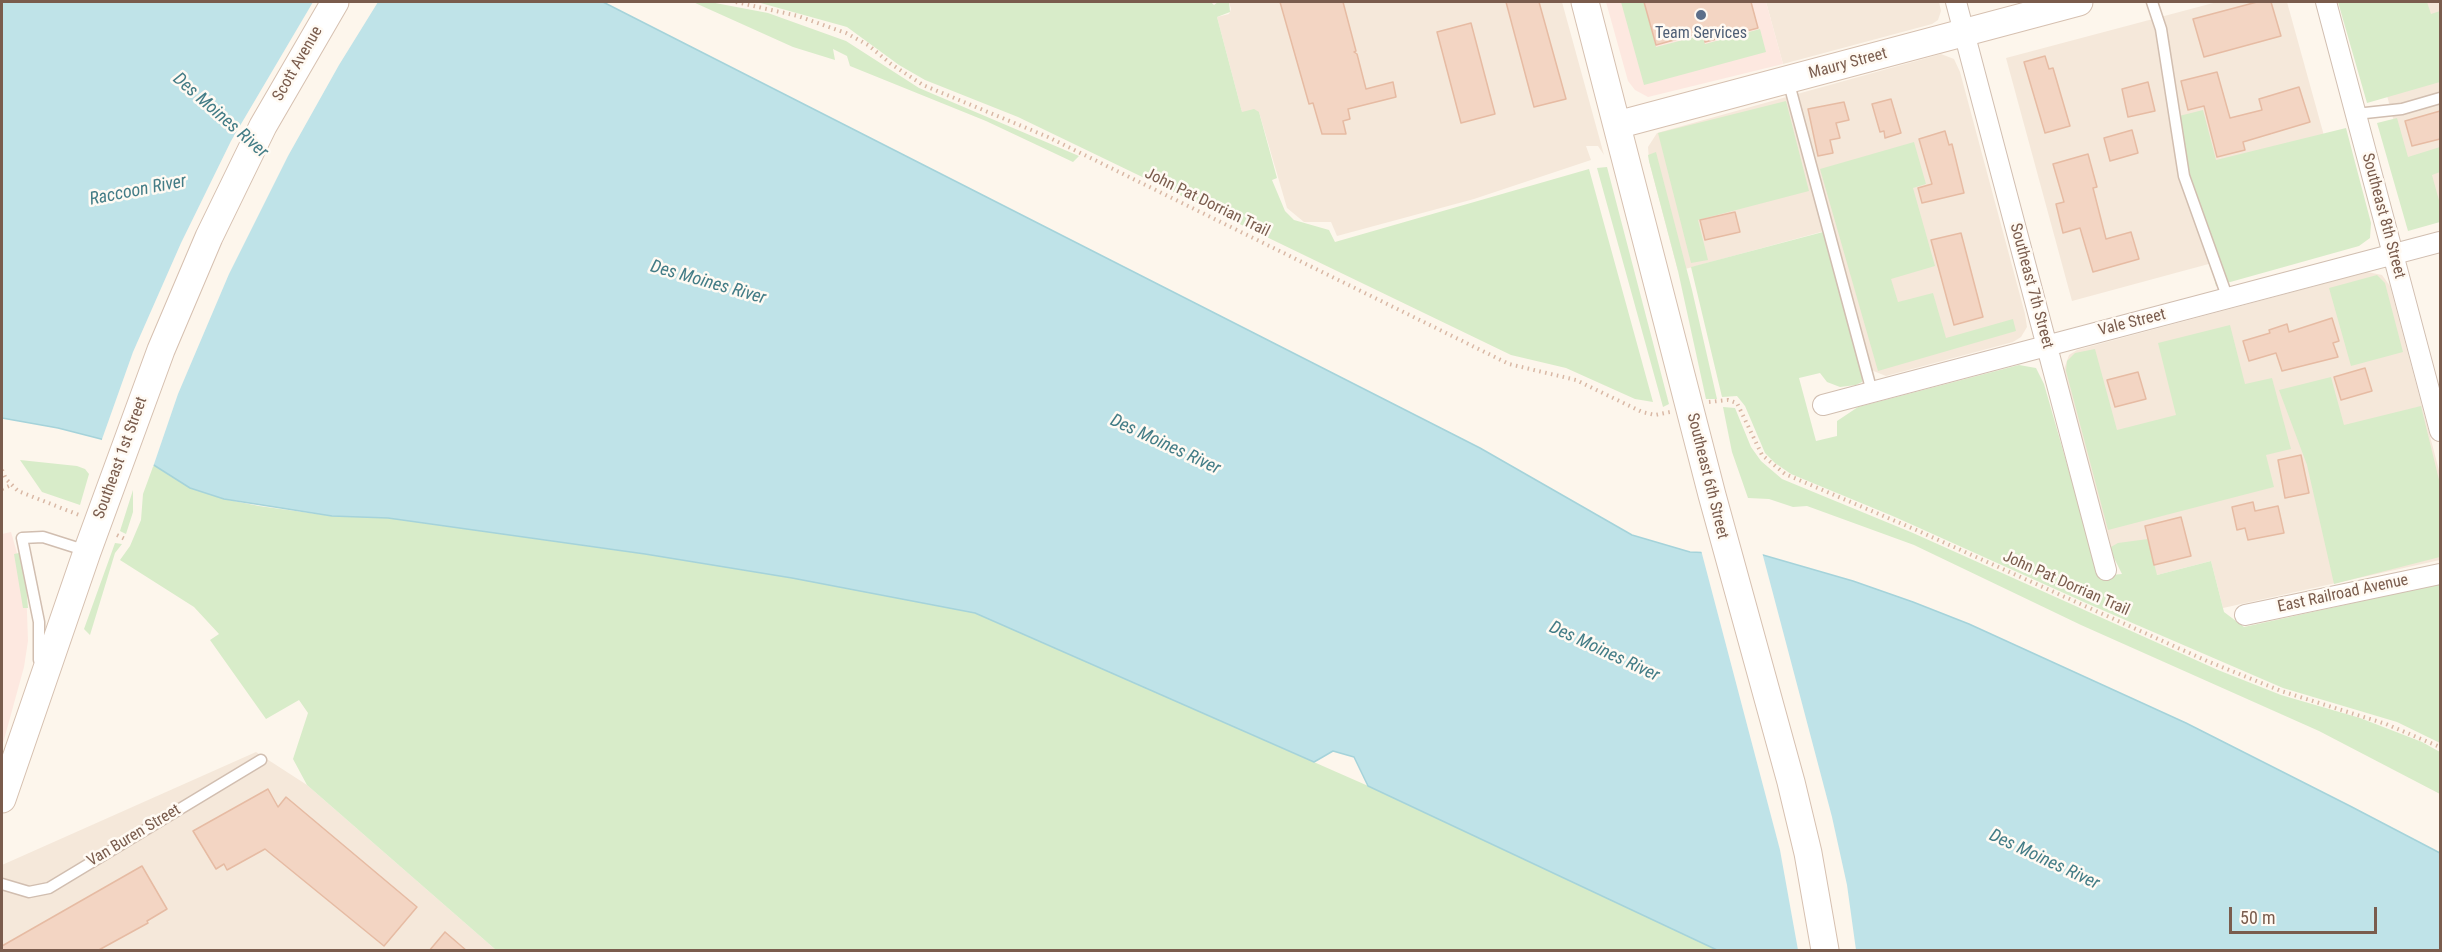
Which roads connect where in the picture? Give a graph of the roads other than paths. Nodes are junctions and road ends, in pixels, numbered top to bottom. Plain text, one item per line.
1 (335, 2) edge
2 (1584, 2) edge
3 (1956, 2) edge
4 (2079, 2) edge
5 (2152, 2) edge
6 (2326, 2) edge
7 (1964, 33) junction
8 (1788, 80) junction
9 (2440, 98) edge
10 (2356, 114) junction
11 (1617, 125) junction
12 (263, 126) joint
13 (2440, 242) edge
14 (2394, 255) junction
15 (2228, 299) junction
16 (2046, 345) junction
17 (1872, 392) junction
18 (1823, 405) dead end
19 (2440, 431) edge
20 (87, 552) junction
21 (2106, 570) dead end
22 (2440, 574) edge
23 (2245, 615) dead end
24 (38, 689) junction
25 (261, 760) dead end
26 (2, 799) edge
27 (2, 884) edge
28 (1825, 951) edge

1 - 12 main road, Scott Avenue
2 - 11 main road, Southeast 6th Street
3 - 7 street, Southeast 7th Street
4 - 7 main road, Maury Street
5 - 15 lane
6 - 10 street, Southeast 8th Street
7 - 8 main road, Maury Street
7 - 16 street, Southeast 7th Street
8 - 11 main road, Maury Street
8 - 17 lane
9 - 10 lane
10 - 14 street, Southeast 8th Street
11 - 28 main road, Southeast 6th Street
12 - 20 main road, Southeast 1st Street
13 - 14 street, Vale Street
14 - 15 street, Vale Street
14 - 19 street, Southeast 8th Street
15 - 16 street, Vale Street
16 - 17 street, Vale Street
16 - 21 street, Southeast 7th Street
17 - 18 street, Vale Street
20 - 24 main road, Southeast 1st Street
20 - 24 lane
22 - 23 street, East Railroad Avenue
24 - 26 main road, Southeast 1st Street
25 - 27 lane, Van Buren Street

